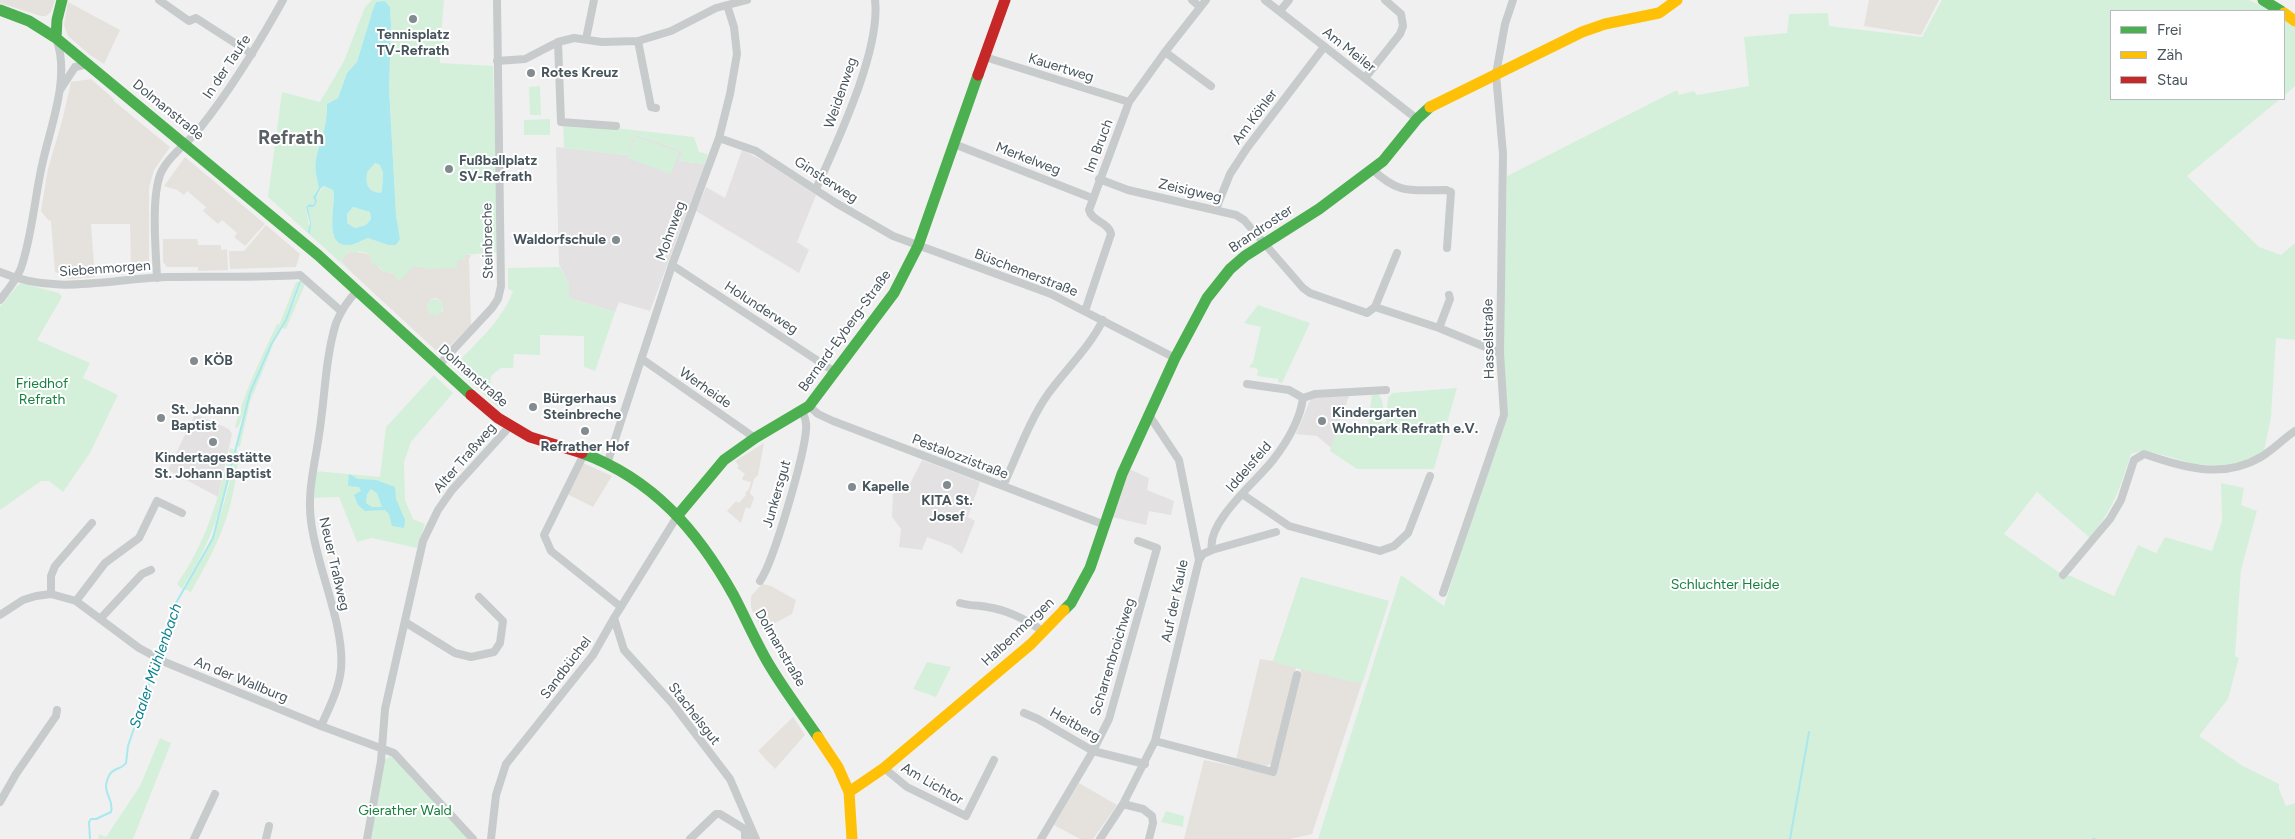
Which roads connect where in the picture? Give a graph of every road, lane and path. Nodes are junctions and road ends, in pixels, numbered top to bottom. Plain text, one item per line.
1 (62, 0) edge
2 (159, 0) edge
3 (283, 0) edge
4 (497, 0) edge
5 (594, 0) edge
6 (747, 0) edge
7 (875, 0) edge
8 (1005, 0) edge
9 (1192, 0) edge
10 (1206, 0) edge
11 (1265, 0) edge
12 (1289, 0) edge
13 (1385, 0) edge
14 (1513, 0) edge
15 (1678, 0) edge
16 (2263, 0) edge
17 (727, 6) junction
18 (1200, 7) junction
19 (2280, 10) edge
20 (1, 11) edge
21 (1280, 11) junction
22 (56, 38) junction
23 (586, 38) junction
24 (638, 41) junction
25 (558, 42) junction
26 (1324, 47) junction
27 (1165, 52) junction
28 (252, 54) junction
29 (985, 58) junction
30 (497, 61) junction
31 (88, 64) junction
32 (1496, 74) junction
33 (1365, 78) junction
34 (1211, 86) dead end
35 (58, 94) junction
36 (1130, 102) junction
37 (656, 108) dead end
38 (1417, 119) junction
39 (616, 126) dead end
40 (719, 138) junction
41 (186, 144) junction
42 (954, 144) junction
43 (1372, 169) junction
44 (1099, 179) junction
45 (816, 189) junction
46 (1092, 198) junction
47 (1216, 209) junction
48 (1265, 244) junction
49 (918, 246) junction
50 (1447, 248) dead end
51 (1397, 253) dead end
52 (672, 266) junction
53 (0, 272) edge
54 (16, 277) junction
55 (156, 278) junction
56 (357, 291) junction
57 (1449, 295) dead end
58 (0, 300) edge
59 (1375, 307) junction
60 (341, 311) junction
61 (1085, 311) junction
62 (1103, 320) junction
63 (1439, 328) junction
64 (1500, 353) junction
65 (1175, 358) junction
66 (642, 359) junction
67 (438, 366) junction
68 (835, 372) junction
69 (1247, 384) dead end
70 (1386, 390) dead end
71 (1303, 398) junction
72 (805, 409) junction
73 (1149, 415) junction
74 (510, 426) junction
75 (2295, 431) edge
76 (755, 438) junction
77 (584, 454) junction
78 (607, 464) junction
79 (1430, 476) dead end
80 (1003, 486) junction
81 (1242, 494) junction
82 (182, 513) dead end
83 (678, 515) junction
84 (92, 524) dead end
85 (1106, 525) junction
86 (1276, 532) dead end
87 (1138, 541) dead end
88 (1212, 550) junction
89 (1199, 560) junction
90 (151, 570) dead end
91 (2062, 575) dead end
92 (760, 581) dead end
93 (1443, 593) dead end
94 (51, 594) junction
95 (479, 597) dead end
96 (76, 601) junction
97 (960, 603) dead end
98 (621, 607) junction
99 (0, 615) edge
100 (101, 618) junction
101 (614, 618) junction
102 (405, 622) junction
103 (1044, 632) junction
104 (1297, 675) dead end
105 (57, 710) dead end
106 (1024, 713) dead end
107 (321, 726) junction
108 (1155, 741) junction
109 (382, 748) junction
110 (1093, 751) junction
111 (994, 760) dead end
112 (1145, 764) junction
113 (884, 768) junction
114 (849, 792) junction
115 (215, 794) dead end
116 (0, 802) edge
117 (1124, 804) junction
118 (269, 826) dead end
119 (749, 829) junction
120 (756, 838) edge
121 (194, 839) edge
122 (266, 839) edge
123 (366, 839) edge
124 (472, 839) edge
125 (491, 839) edge
126 (690, 839) edge
127 (852, 839) edge
128 (1041, 839) edge
129 (1100, 839) edge
130 (1149, 839) edge

1 - 22 street
2 - 28 street
3 - 28 street, In der Taufe
4 - 30 street, Steinbreche
5 - 23 street
6 - 17 street
7 - 45 street, Weidenweg
8 - 29 street, Bernard-Eyberg-Straße
9 - 18 street
10 - 18 street, Im Bruch
11 - 21 street, Am Meiler
12 - 21 street
13 - 33 street
14 - 32 street, Hasselstraße
15 - 32 street, Brandroster
16 - 19 street
17 - 24 street
17 - 40 street, Mohnweg
18 - 27 street, Im Bruch
20 - 22 street, Dolmanstraße
21 - 26 street, Am Meiler
22 - 31 street, Dolmanstraße
22 - 35 street
23 - 24 street
23 - 25 street
24 - 37 street
25 - 30 street
25 - 39 street
26 - 33 street, Am Meiler
26 - 47 street, Am Köhler
27 - 34 street
27 - 36 street, Im Bruch
28 - 41 street, In der Taufe
29 - 36 street, Kauertweg
29 - 42 street, Bernard-Eyberg-Straße
30 - 67 street, Steinbreche
31 - 35 street
31 - 41 street, Dolmanstraße
32 - 38 street, Brandroster
32 - 64 street, Hasselstraße
33 - 38 street, Am Meiler
35 - 54 street
36 - 44 street, Im Bruch
38 - 43 street, Brandroster
40 - 45 street, Ginsterweg
40 - 52 street, Mohnweg
41 - 55 street, In der Taufe
41 - 56 street, Dolmanstraße
42 - 46 street, Merkelweg
42 - 49 street, Bernard-Eyberg-Straße
43 - 48 street, Brandroster
43 - 50 street
44 - 46 street, Im Bruch
44 - 47 street, Zeisigweg
45 - 49 street, Ginsterweg
46 - 61 street
47 - 48 street, Zeisigweg
48 - 59 street, Zeisigweg
48 - 65 street, Brandroster
49 - 61 street, Büschemerstraße
49 - 68 street, Bernard-Eyberg-Straße
51 - 59 street
52 - 66 street, Mohnweg
52 - 68 street, Holunderweg
53 - 54 street, Siebenmorgen
54 - 55 street, Siebenmorgen
54 - 58 street
55 - 60 street, Siebenmorgen
56 - 60 street, Neuer Traßweg
56 - 67 street, Dolmanstraße
57 - 63 street
59 - 63 street
60 - 107 street, Neuer Traßweg
61 - 62 street, Büschemerstraße
62 - 65 street, Büschemerstraße
62 - 80 street
63 - 64 street
64 - 93 street, Hasselstraße
65 - 73 street, Brandroster
66 - 76 street, Werheide
66 - 78 street, Mohnweg
67 - 74 street, Dolmanstraße
68 - 72 street, Bernard-Eyberg-Straße
69 - 71 street
70 - 71 street
71 - 81 street, Iddelsfeld
72 - 76 street, Bernard-Eyberg-Straße
72 - 80 street, Pestalozzistraße
72 - 92 street, Junkersgut
73 - 85 street, Halbenmorgen
73 - 89 street, Auf der Kaule
74 - 77 street, Dolmanstraße
74 - 102 street, Alter Traßweg
75 - 91 street
76 - 83 street, Bernard-Eyberg-Straße
77 - 78 street, Dolmanstraße
77 - 98 street
78 - 83 street, Dolmanstraße
79 - 81 street
80 - 85 street, Pestalozzistraße
81 - 88 street, Iddelsfeld
82 - 96 street
83 - 98 street, Sandbüchel
83 - 114 street, Dolmanstraße
84 - 94 street
85 - 103 street, Halbenmorgen
86 - 88 street
87 - 110 street, Scharrenbroichweg
88 - 89 street
89 - 108 street, Auf der Kaule
90 - 100 street
94 - 96 street, An der Wallburg
94 - 99 street, An der Wallburg
95 - 102 street
96 - 100 street, An der Wallburg
97 - 103 street
98 - 101 street, Sandbüchel
100 - 107 street, An der Wallburg
101 - 119 street, Stachelsgut
101 - 125 street, Sandbüchel
102 - 109 street, Alter Traßweg
103 - 113 street, Halbenmorgen
104 - 108 street
105 - 116 street
106 - 110 street, Heitberg
107 - 109 street, An der Wallburg
108 - 112 street, Auf der Kaule
109 - 123 street, Alter Traßweg
109 - 124 street, An der Wallburg
110 - 112 street, Heitberg
110 - 128 street, Scharrenbroichweg
111 - 113 street, Am Lichtor
112 - 117 street, Auf der Kaule
113 - 114 street, Halbenmorgen
114 - 127 street, Dolmanstraße
115 - 121 street
117 - 129 street, Auf der Kaule
117 - 130 street
118 - 122 street
119 - 120 street, Stachelsgut
119 - 126 street

